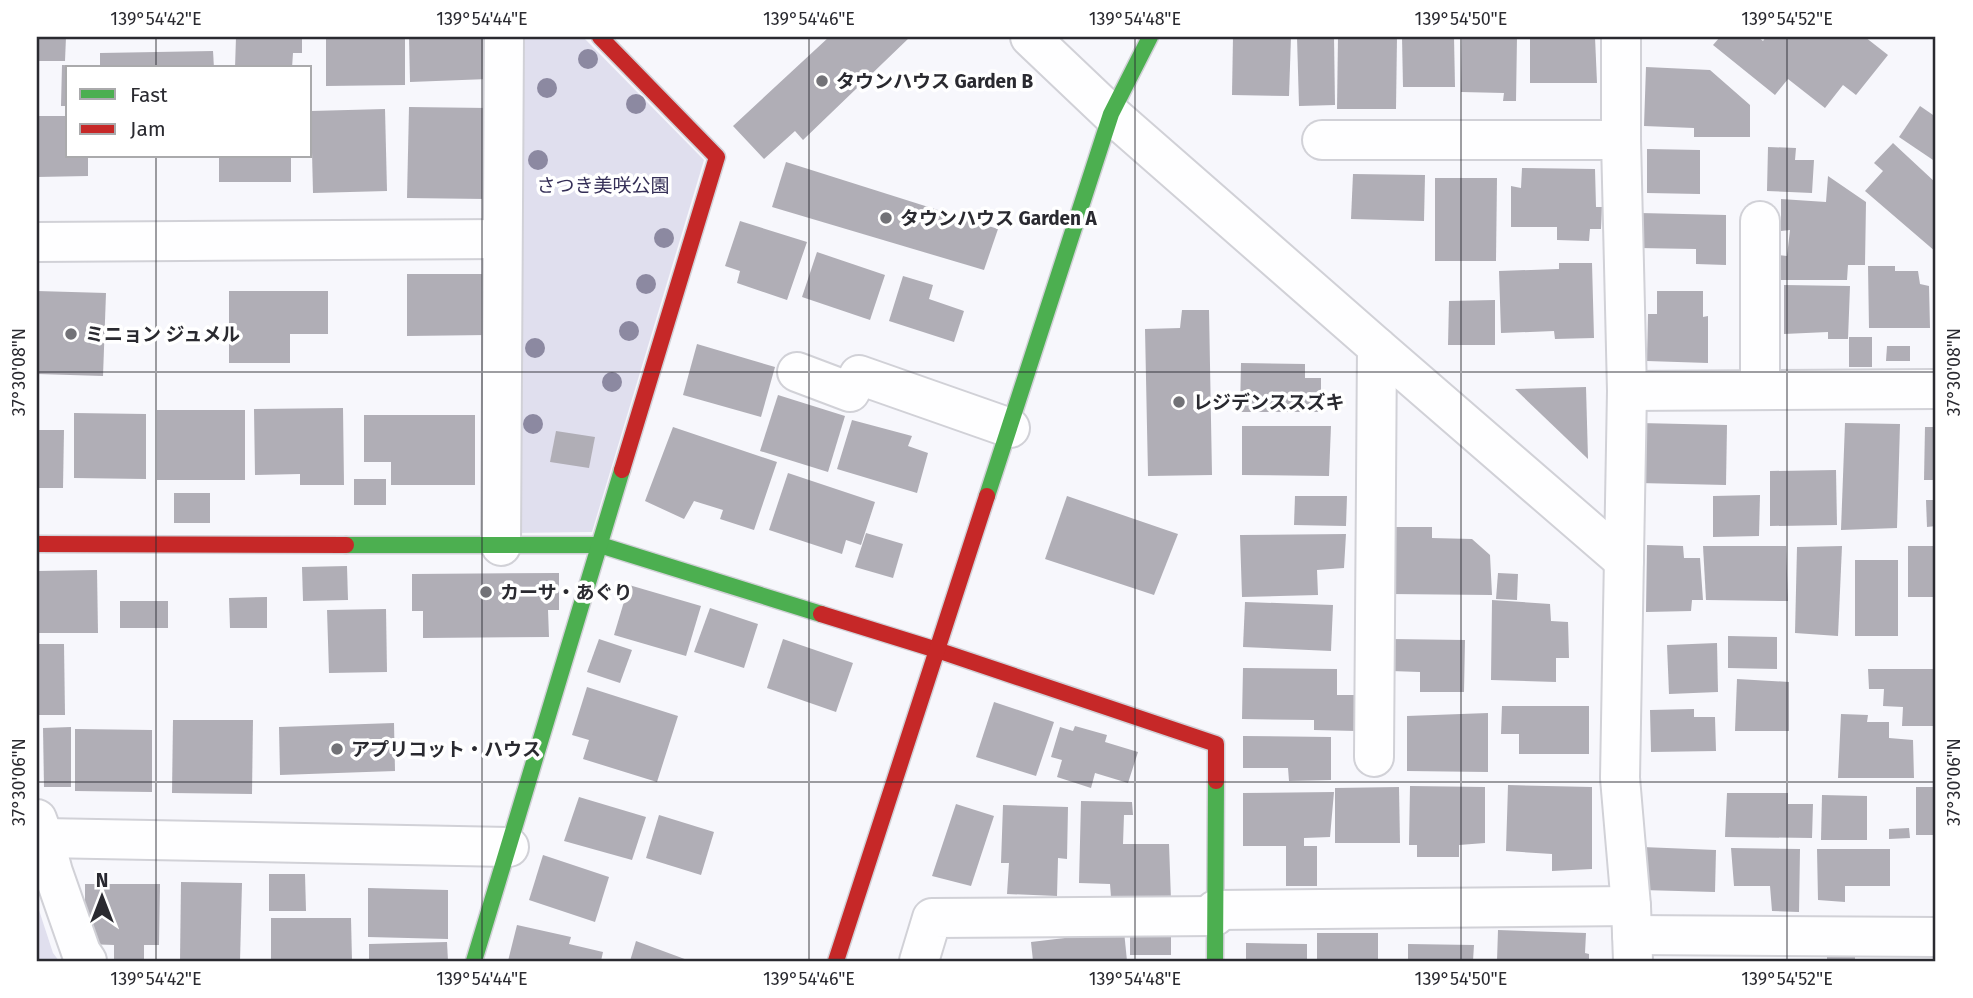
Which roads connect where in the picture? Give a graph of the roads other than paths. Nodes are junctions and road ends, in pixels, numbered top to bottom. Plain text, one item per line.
1 (503, 37) edge
2 (600, 37) edge
3 (1030, 37) edge
4 (1150, 37) edge
5 (1621, 37) edge
6 (1111, 114) junction
7 (1322, 140) dead end
8 (1621, 140) junction
9 (1760, 221) dead end
10 (502, 239) junction
11 (37, 242) edge
12 (1377, 347) junction
13 (797, 372) dead end
14 (1936, 389) edge
15 (1760, 390) junction
16 (1627, 391) junction
17 (1010, 428) junction
18 (37, 544) edge
19 (600, 545) junction
20 (501, 546) junction
21 (1625, 561) junction
22 (937, 650) junction
23 (1374, 757) dead end
24 (41, 828) edge
25 (509, 847) junction
26 (1215, 913) junction
27 (1632, 934) edge
28 (1936, 937) edge
29 (88, 961) edge
30 (474, 961) edge
31 (836, 961) edge
32 (919, 961) edge
33 (1215, 961) edge

1 - 10 street
2 - 19 street
3 - 6 street
4 - 6 street
5 - 8 street
6 - 12 street
6 - 17 street
7 - 8 street
8 - 16 street
9 - 15 street
10 - 11 street
10 - 20 street
12 - 21 street
12 - 23 street
13 - 17 street
14 - 15 street
15 - 16 street
16 - 21 street
17 - 22 street
18 - 20 street
19 - 20 street
19 - 22 street
19 - 25 street
21 - 27 street
22 - 26 street
22 - 31 street
24 - 25 street
24 - 29 street
25 - 30 street
26 - 27 street
26 - 32 street
26 - 33 street
27 - 28 street

